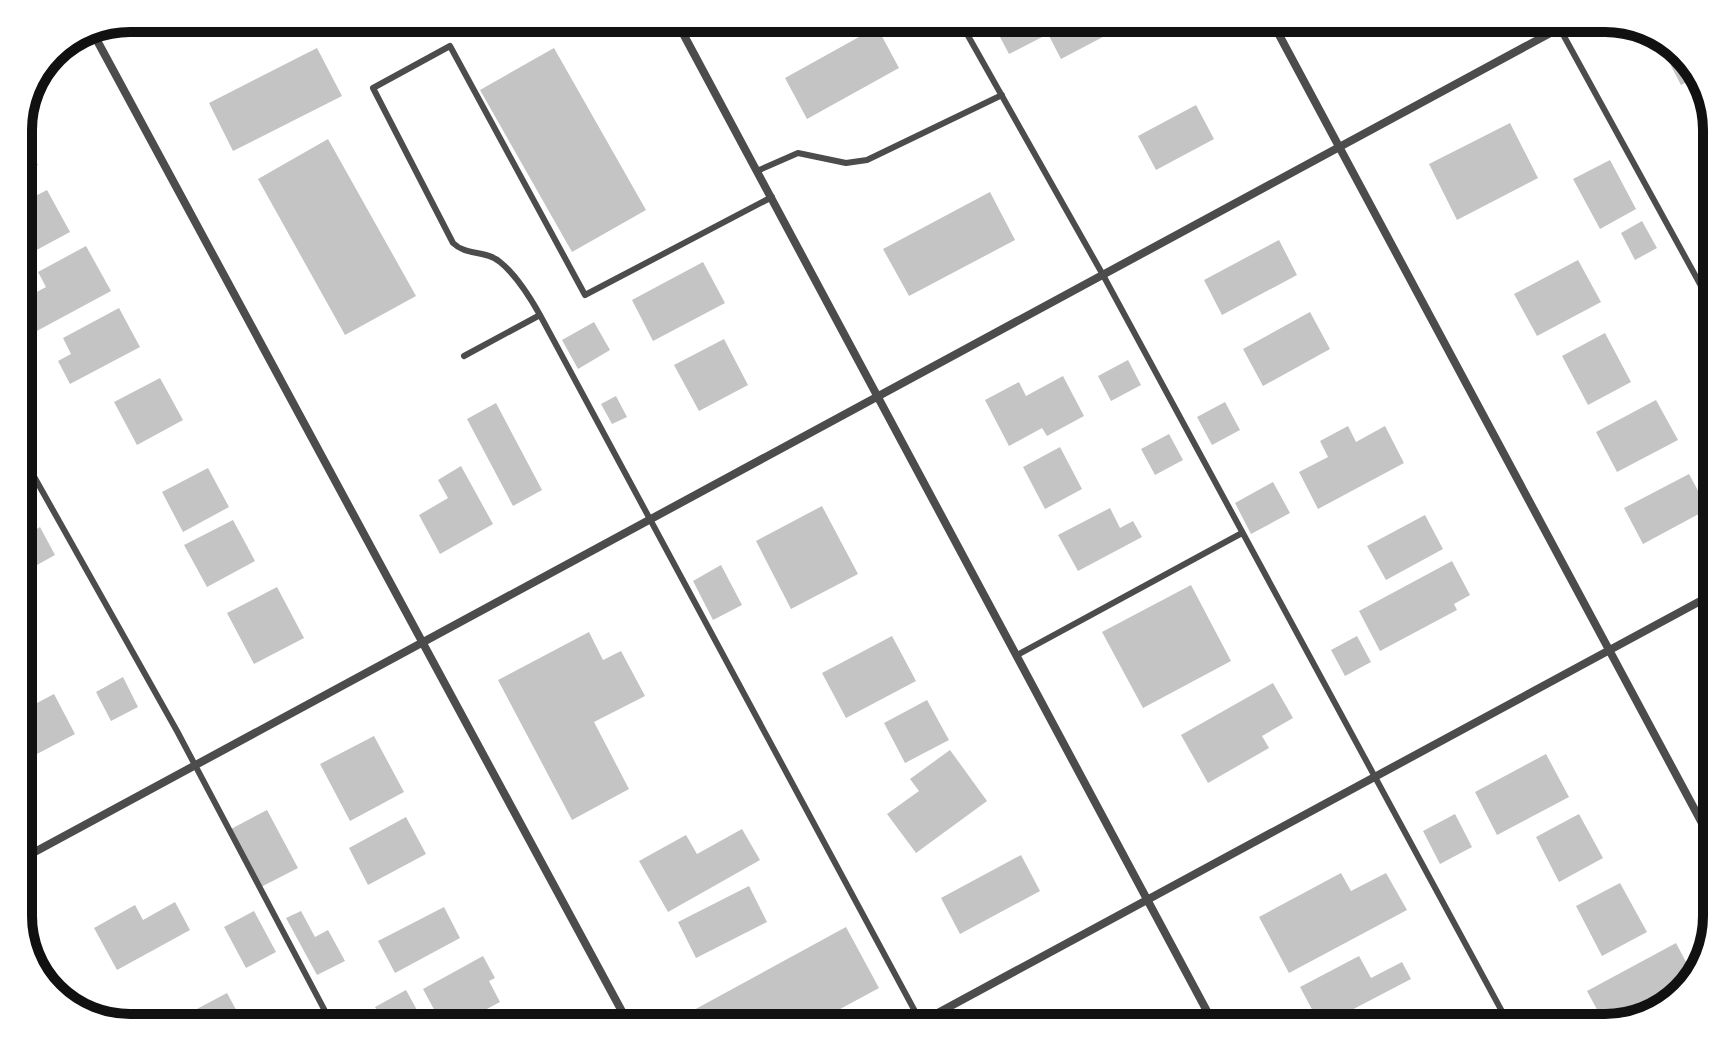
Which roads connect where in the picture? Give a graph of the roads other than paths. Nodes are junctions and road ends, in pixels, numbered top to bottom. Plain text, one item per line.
1 (682, 32) edge
2 (966, 32) edge
3 (1278, 32) edge
4 (1552, 32) edge
5 (1561, 32) edge
6 (96, 38) edge
7 (1002, 95) junction
8 (1341, 146) junction
9 (757, 171) junction
10 (772, 197) junction
11 (1103, 275) junction
12 (1703, 290) edge
13 (540, 315) junction
14 (464, 356) dead end
15 (879, 396) junction
16 (32, 473) edge
17 (652, 518) junction
18 (1242, 533) junction
19 (1703, 600) edge
20 (423, 642) junction
21 (1608, 651) junction
22 (1017, 655) junction
23 (194, 766) junction
24 (1374, 778) junction
25 (1703, 825) edge
26 (32, 853) edge
27 (1147, 900) junction
28 (327, 1014) edge
29 (623, 1014) edge
30 (916, 1014) edge
31 (942, 1014) edge
32 (1208, 1014) edge
33 (1503, 1014) edge

1 - 9 street
2 - 7 lane
3 - 8 street
4 - 8 street
5 - 12 lane
6 - 20 street
7 - 9 lane
7 - 11 lane
8 - 11 street
8 - 21 street
9 - 10 street
10 - 13 lane
10 - 15 street
11 - 15 street
11 - 18 lane
13 - 14 lane
13 - 17 lane
15 - 17 street
15 - 22 street
16 - 23 lane
17 - 20 street
17 - 30 lane
18 - 22 lane
18 - 24 lane
19 - 21 street
20 - 23 street
20 - 29 street
21 - 24 street
21 - 25 street
22 - 27 street
23 - 26 street
23 - 28 lane
24 - 27 street
24 - 33 lane
27 - 31 street
27 - 32 street

